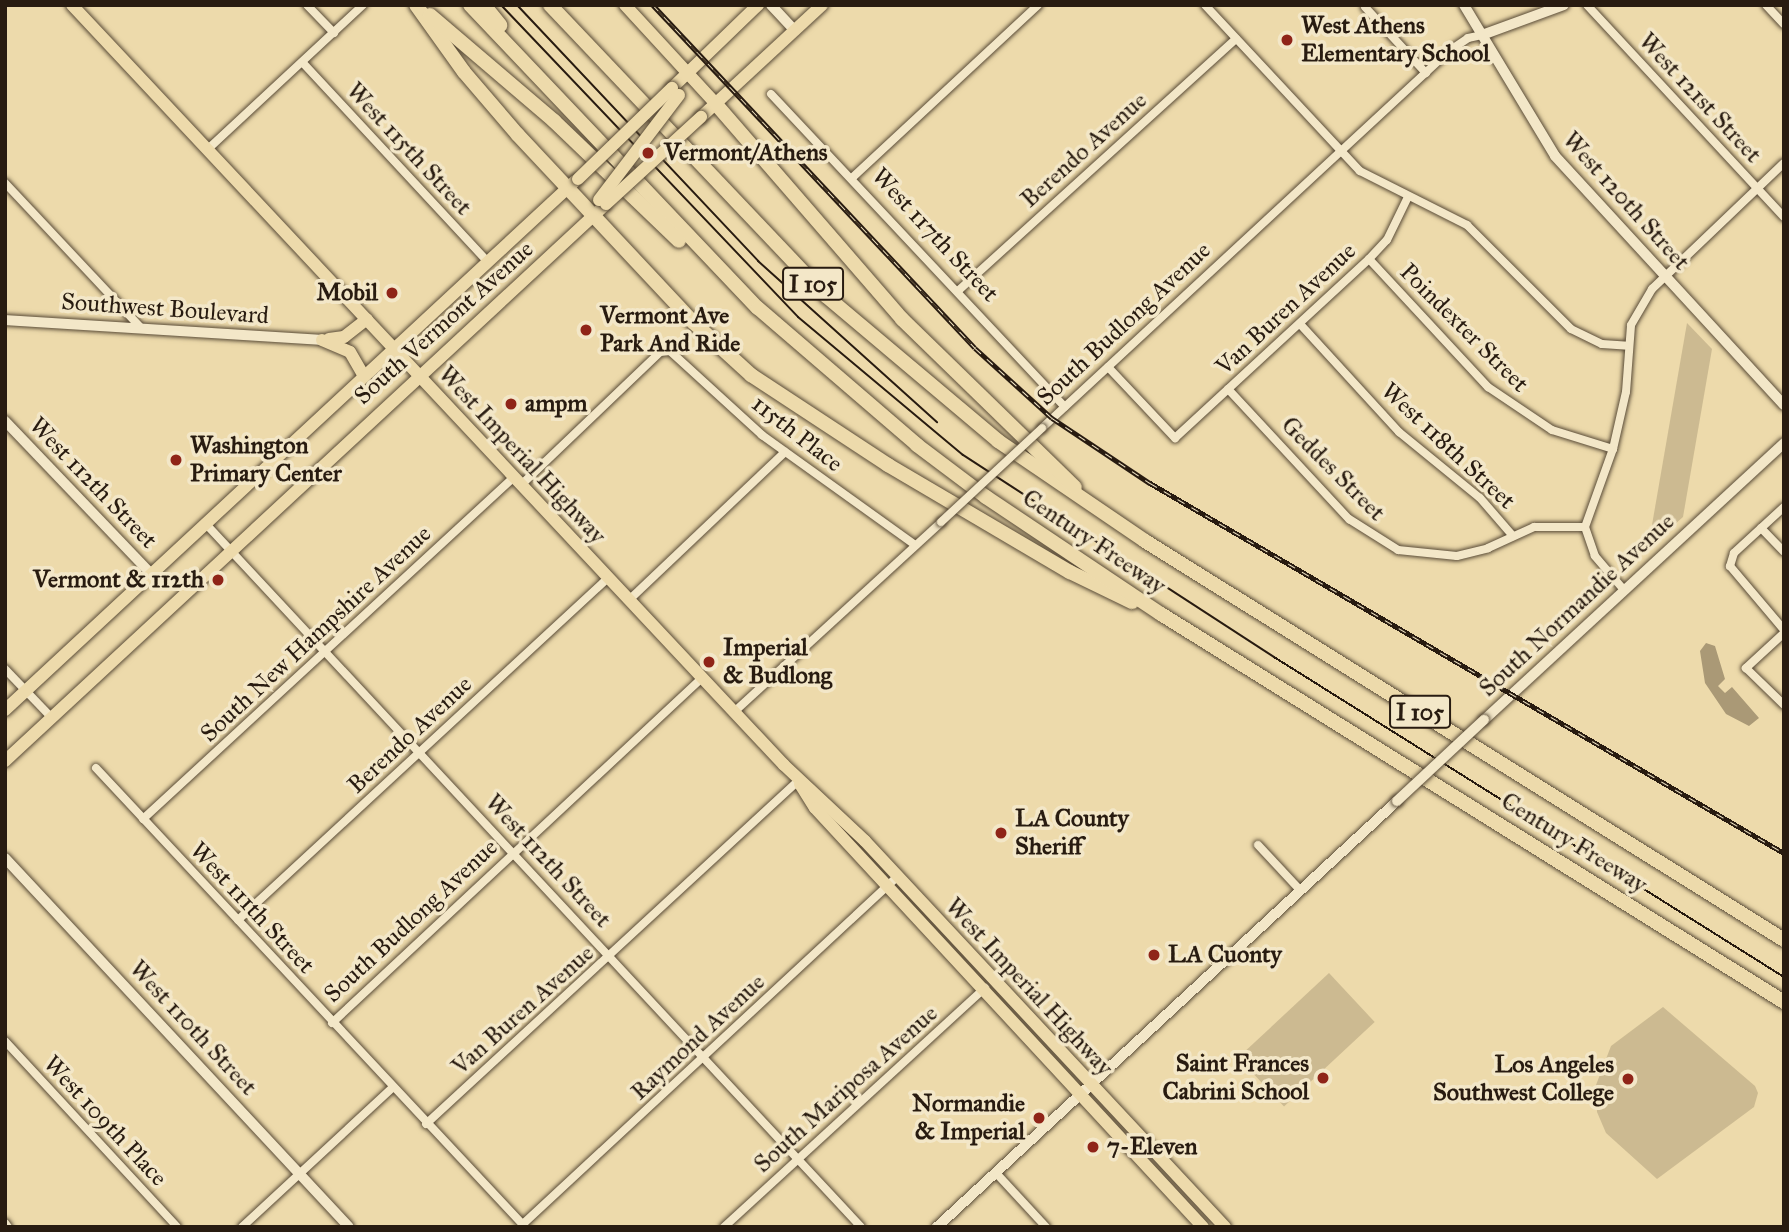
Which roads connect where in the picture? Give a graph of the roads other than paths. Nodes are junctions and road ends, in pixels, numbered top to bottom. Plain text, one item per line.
1 (72, 5) edge
2 (307, 5) edge
3 (363, 5) edge
4 (417, 5) edge
5 (470, 5) edge
6 (484, 5) edge
7 (625, 5) edge
8 (758, 5) edge
9 (771, 5) edge
10 (822, 5) edge
11 (1038, 5) edge
12 (1205, 5) edge
13 (1464, 5) edge
14 (1564, 5) edge
15 (1587, 5) edge
16 (1766, 5) edge
17 (552, 7) edge
18 (1365, 7) dead end
19 (1784, 24) edge
20 (794, 31) junction
21 (334, 33) junction
22 (1482, 35) junction
23 (1236, 39) junction
24 (303, 63) junction
25 (687, 73) junction
26 (1426, 73) junction
27 (676, 91) junction
28 (771, 94) dead end
29 (715, 103) junction
30 (600, 143) junction
31 (208, 149) junction
32 (1342, 152) junction
33 (1784, 163) edge
34 (853, 177) junction
35 (5, 183) edge
36 (573, 183) junction
37 (1757, 188) junction
38 (1408, 197) junction
39 (602, 203) junction
40 (593, 216) junction
41 (1784, 216) edge
42 (1369, 259) junction
43 (488, 262) junction
44 (1665, 276) junction
45 (959, 290) junction
46 (367, 319) junction
47 (5, 320) edge
48 (1300, 324) junction
49 (141, 328) junction
50 (322, 340) junction
51 (1628, 346) junction
52 (395, 349) junction
53 (660, 352) joint
54 (809, 356) junction
55 (1108, 367) junction
56 (418, 375) junction
57 (364, 376) junction
58 (1228, 389) junction
59 (1784, 405) edge
60 (1065, 407) junction
61 (5, 421) edge
62 (1784, 443) edge
63 (1612, 449) junction
64 (785, 452) junction
65 (518, 481) junction
66 (1784, 507) edge
67 (1106, 516) junction
68 (205, 523) junction
69 (1585, 527) junction
70 (1761, 528) junction
71 (1513, 536) junction
72 (915, 545) junction
73 (231, 552) junction
74 (1784, 552) edge
75 (151, 574) junction
76 (608, 578) junction
77 (1624, 590) junction
78 (629, 600) junction
79 (1161, 614) junction
80 (1784, 631) edge
81 (324, 653) junction
82 (5, 669) edge
83 (702, 678) junction
84 (26, 690) junction
85 (1783, 705) edge
86 (5, 710) edge
87 (734, 712) junction
88 (52, 718) junction
89 (419, 754) junction
90 (5, 761) edge
91 (96, 768) dead end
92 (798, 781) junction
93 (815, 808) junction
94 (143, 819) junction
95 (1258, 845) dead end
96 (515, 855) junction
97 (5, 858) edge
98 (882, 859) junction
99 (898, 876) junction
100 (887, 887) junction
101 (1300, 890) junction
102 (238, 920) junction
103 (1784, 940) edge
104 (609, 957) junction
105 (994, 979) junction
106 (982, 990) junction
107 (1784, 1002) edge
108 (332, 1023) junction
109 (5, 1041) edge
110 (704, 1058) junction
111 (1091, 1086) junction
112 (393, 1087) junction
113 (1080, 1096) junction
114 (426, 1124) junction
115 (798, 1159) junction
116 (299, 1173) junction
117 (996, 1173) junction
118 (524, 1225) edge
119 (177, 1227) edge
120 (242, 1227) edge
121 (349, 1227) edge
122 (724, 1227) edge
123 (861, 1227) edge
124 (937, 1227) edge
125 (1046, 1227) edge
126 (1203, 1227) edge
127 (1225, 1227) edge

1 - 31 main road, West Imperial Highway
2 - 21 street
3 - 21 street
4 - 36 highway
4 - 54 highway
5 - 30 highway, Century Freeway / I 105
6 - 30 highway
7 - 25 main road
8 - 25 main road, South Vermont Avenue
9 - 20 street
10 - 20 main road, South Vermont Avenue
11 - 34 street
12 - 23 street
13 - 22 street, West 120th Street
14 - 22 street, South Budlong Avenue
15 - 37 street, West 121st Street
16 - 19 street
17 - 67 highway, Century Freeway / I 105
18 - 26 street
20 - 29 main road, South Vermont Avenue
21 - 24 street
22 - 26 street, South Budlong Avenue
22 - 44 street, West 120th Street
23 - 32 street
23 - 45 street, Berendo Avenue
24 - 31 street
24 - 43 street, West 115th Street
25 - 27 main road, South Vermont Avenue
25 - 29 main road
26 - 32 street, South Budlong Avenue
27 - 36 main road, South Vermont Avenue, bridge
27 - 39 main road, bridge
28 - 34 street, West 117th Street
29 - 39 main road, South Vermont Avenue, bridge
29 - 67 highway
30 - 54 highway, Century Freeway / I 105
31 - 46 main road, West Imperial Highway
32 - 38 street
32 - 55 street, South Budlong Avenue
33 - 37 street
34 - 45 street, West 117th Street
35 - 49 street
36 - 40 highway
36 - 43 main road, South Vermont Avenue
37 - 41 street, West 121st Street
37 - 44 street
38 - 42 street, Van Buren Avenue
38 - 51 street
39 - 40 main road, South Vermont Avenue
40 - 56 main road, South Vermont Avenue
40 - 79 highway
42 - 48 street, Van Buren Avenue
42 - 63 street, Poindexter Street
43 - 52 main road, South Vermont Avenue
44 - 51 street
44 - 59 street, West 120th Street
45 - 60 street, West 117th Street
46 - 50 main road
46 - 52 main road, West Imperial Highway
47 - 49 street, Southwest Boulevard
48 - 58 street, Van Buren Avenue
48 - 71 street, West 118th Street
49 - 50 street, Southwest Boulevard
50 - 57 main road
51 - 63 street
52 - 56 main road, West Imperial Highway
52 - 57 main road, South Vermont Avenue
53 - 64 street, 115th Place
53 - 65 street, South New Hampshire Avenue
54 - 79 highway, Century Freeway / I 105
55 - 58 street, Van Buren Avenue
55 - 60 street, South Budlong Avenue
56 - 65 main road, West Imperial Highway
56 - 73 main road, South Vermont Avenue
57 - 68 main road, South Vermont Avenue
58 - 71 street, Geddes Street
60 - 72 street, South Budlong Avenue, bridge
61 - 75 street, West 112th Street
62 - 77 street, South Normandie Avenue
63 - 69 street
64 - 72 street, 115th Place
64 - 78 street
65 - 76 main road, West Imperial Highway
65 - 81 street, South New Hampshire Avenue
66 - 70 street
67 - 103 highway, Century Freeway / I 105
68 - 73 street, West 112th Street
68 - 75 main road, South Vermont Avenue
69 - 71 street, Geddes Street
69 - 77 street
70 - 74 street
70 - 80 street
72 - 87 street, South Budlong Avenue
73 - 81 street, West 112th Street
73 - 88 main road, South Vermont Avenue
75 - 84 main road, South Vermont Avenue
76 - 78 main road, West Imperial Highway
76 - 89 street, Berendo Avenue
77 - 101 street, South Normandie Avenue, bridge
78 - 83 main road, West Imperial Highway
79 - 107 highway, Century Freeway / I 105
80 - 85 street
81 - 89 street, West 112th Street
81 - 94 street, South New Hampshire Avenue
82 - 84 street
83 - 87 main road, West Imperial Highway
83 - 96 street, South Budlong Avenue
84 - 86 main road, South Vermont Avenue
84 - 88 street
87 - 92 main road, West Imperial Highway
88 - 90 main road, South Vermont Avenue
89 - 96 street, West 112th Street
89 - 102 street, Berendo Avenue
91 - 94 street, West 111th Street
92 - 93 main road, West Imperial Highway
92 - 98 main road, West Imperial Highway
92 - 104 street, Van Buren Avenue
93 - 98 main road
93 - 100 main road, West Imperial Highway
94 - 102 street, West 111th Street
95 - 101 street
96 - 104 street, West 112th Street
96 - 108 street, South Budlong Avenue
97 - 116 street, West 110th Street
98 - 99 main road, West Imperial Highway
99 - 100 street, Raymond Avenue
99 - 105 main road, West Imperial Highway
100 - 106 main road, West Imperial Highway
100 - 110 street, Raymond Avenue
101 - 111 street, South Normandie Avenue
102 - 108 street, West 111th Street
104 - 110 street, West 112th Street
104 - 114 street, Van Buren Avenue
105 - 106 street, South Mariposa Avenue
105 - 111 main road, West Imperial Highway
106 - 113 main road, West Imperial Highway
106 - 115 street, South Mariposa Avenue
108 - 112 street, West 111th Street
109 - 119 street, West 109th Place
110 - 115 street, West 112th Street
110 - 118 street, Raymond Avenue
111 - 113 street, South Normandie Avenue
111 - 127 main road, West Imperial Highway
112 - 114 street, West 111th Street
112 - 116 street
113 - 117 street, South Normandie Avenue
113 - 126 main road, West Imperial Highway
114 - 118 street, West 111th Street
115 - 122 street, South Mariposa Avenue
115 - 123 street, West 112th Street
116 - 120 street
116 - 121 street, West 110th Street
117 - 124 street, South Normandie Avenue
117 - 125 street

